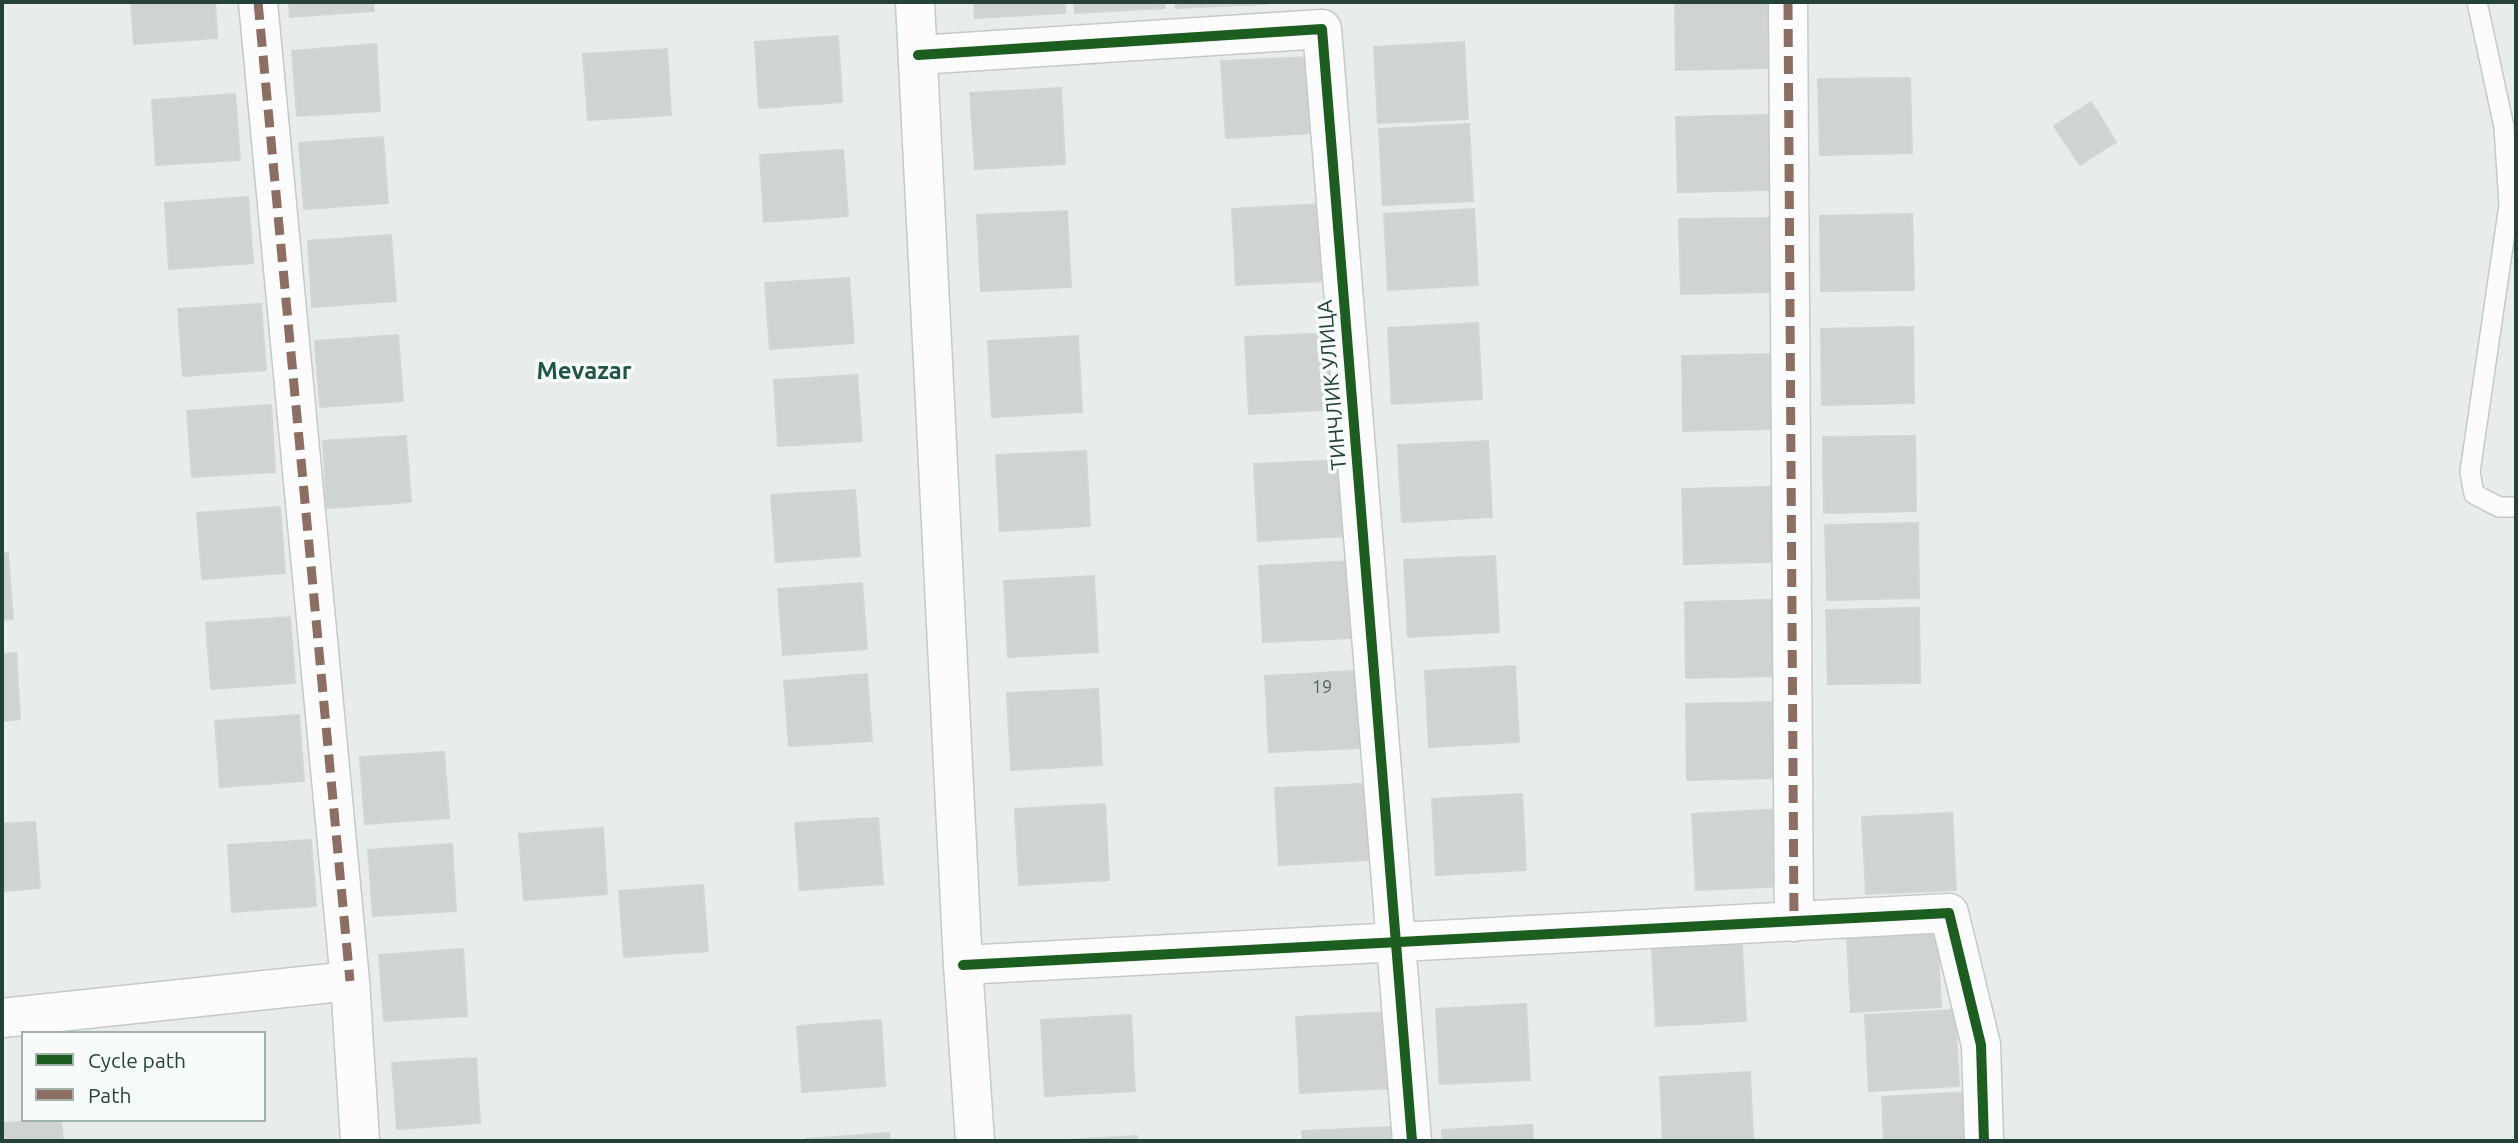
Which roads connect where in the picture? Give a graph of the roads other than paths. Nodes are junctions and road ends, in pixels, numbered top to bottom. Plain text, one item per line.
1 (258, 2) edge
2 (915, 2) edge
3 (1788, 2) edge
4 (2476, 2) edge
5 (918, 55) junction
6 (2516, 507) edge
7 (1794, 922) junction
8 (1398, 942) junction
9 (963, 965) junction
10 (350, 981) junction
11 (2, 1018) edge
12 (360, 1141) edge
13 (975, 1141) edge
14 (1412, 1141) edge
15 (1984, 1141) edge

1 - 10 street
2 - 5 street
3 - 7 street
4 - 6 lane
5 - 8 street, ТИНЧЛИК УЛИЦА
5 - 9 street
7 - 8 street
7 - 15 street
8 - 9 street
8 - 14 street, ТИНЧЛИК УЛИЦА
9 - 13 street
10 - 11 street
10 - 12 street

